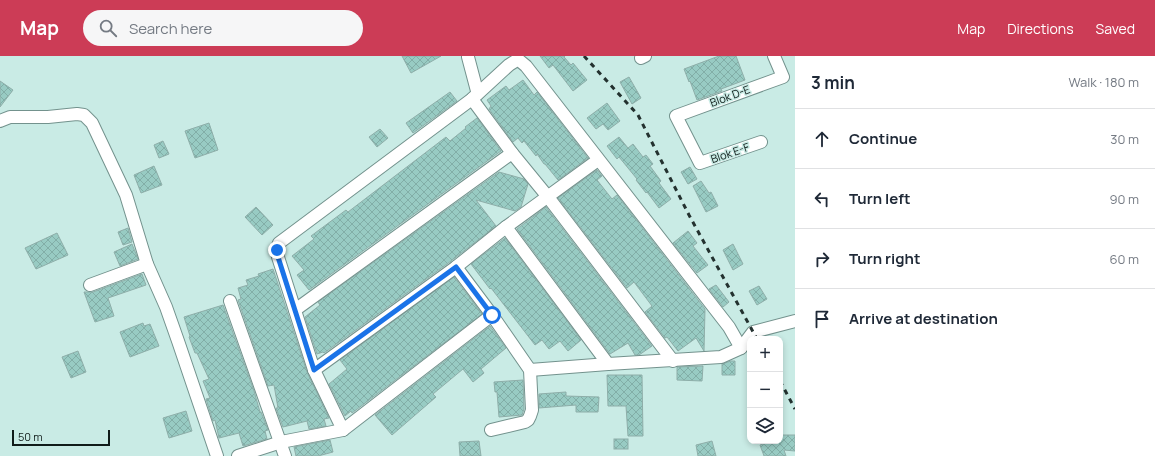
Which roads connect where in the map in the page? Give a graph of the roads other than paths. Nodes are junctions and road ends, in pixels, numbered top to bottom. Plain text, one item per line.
1 (774, 56) edge
2 (468, 57) dead end
3 (474, 96) junction
4 (0, 121) edge
5 (761, 142) dead end
6 (512, 153) junction
7 (598, 160) junction
8 (700, 163) joint
9 (548, 197) junction
10 (506, 227) junction
11 (147, 264) junction
12 (456, 267) junction
13 (90, 285) dead end
14 (230, 301) dead end
15 (295, 310) junction
16 (492, 315) junction
17 (795, 321) edge
18 (740, 348) junction
19 (673, 361) junction
20 (608, 364) junction
21 (314, 370) junction
22 (530, 370) junction
23 (343, 430) junction
24 (491, 430) dead end
25 (281, 442) junction
26 (217, 456) edge
27 (238, 456) edge
28 (285, 456) edge

1 - 8 street, Blok D-E
2 - 3 street
3 - 6 street
3 - 7 street
3 - 15 street
4 - 11 street
5 - 8 street, Blok E-F
6 - 9 street
6 - 15 street
7 - 9 street
7 - 18 street
9 - 10 street
9 - 19 street
10 - 12 street
10 - 20 street
11 - 13 street
11 - 26 street
12 - 16 street
12 - 21 street
14 - 25 street
15 - 21 street
16 - 22 street
16 - 23 street
17 - 18 street
18 - 19 street
19 - 20 street
20 - 22 street
21 - 23 street
22 - 24 street
23 - 25 street
25 - 27 street
25 - 28 street

